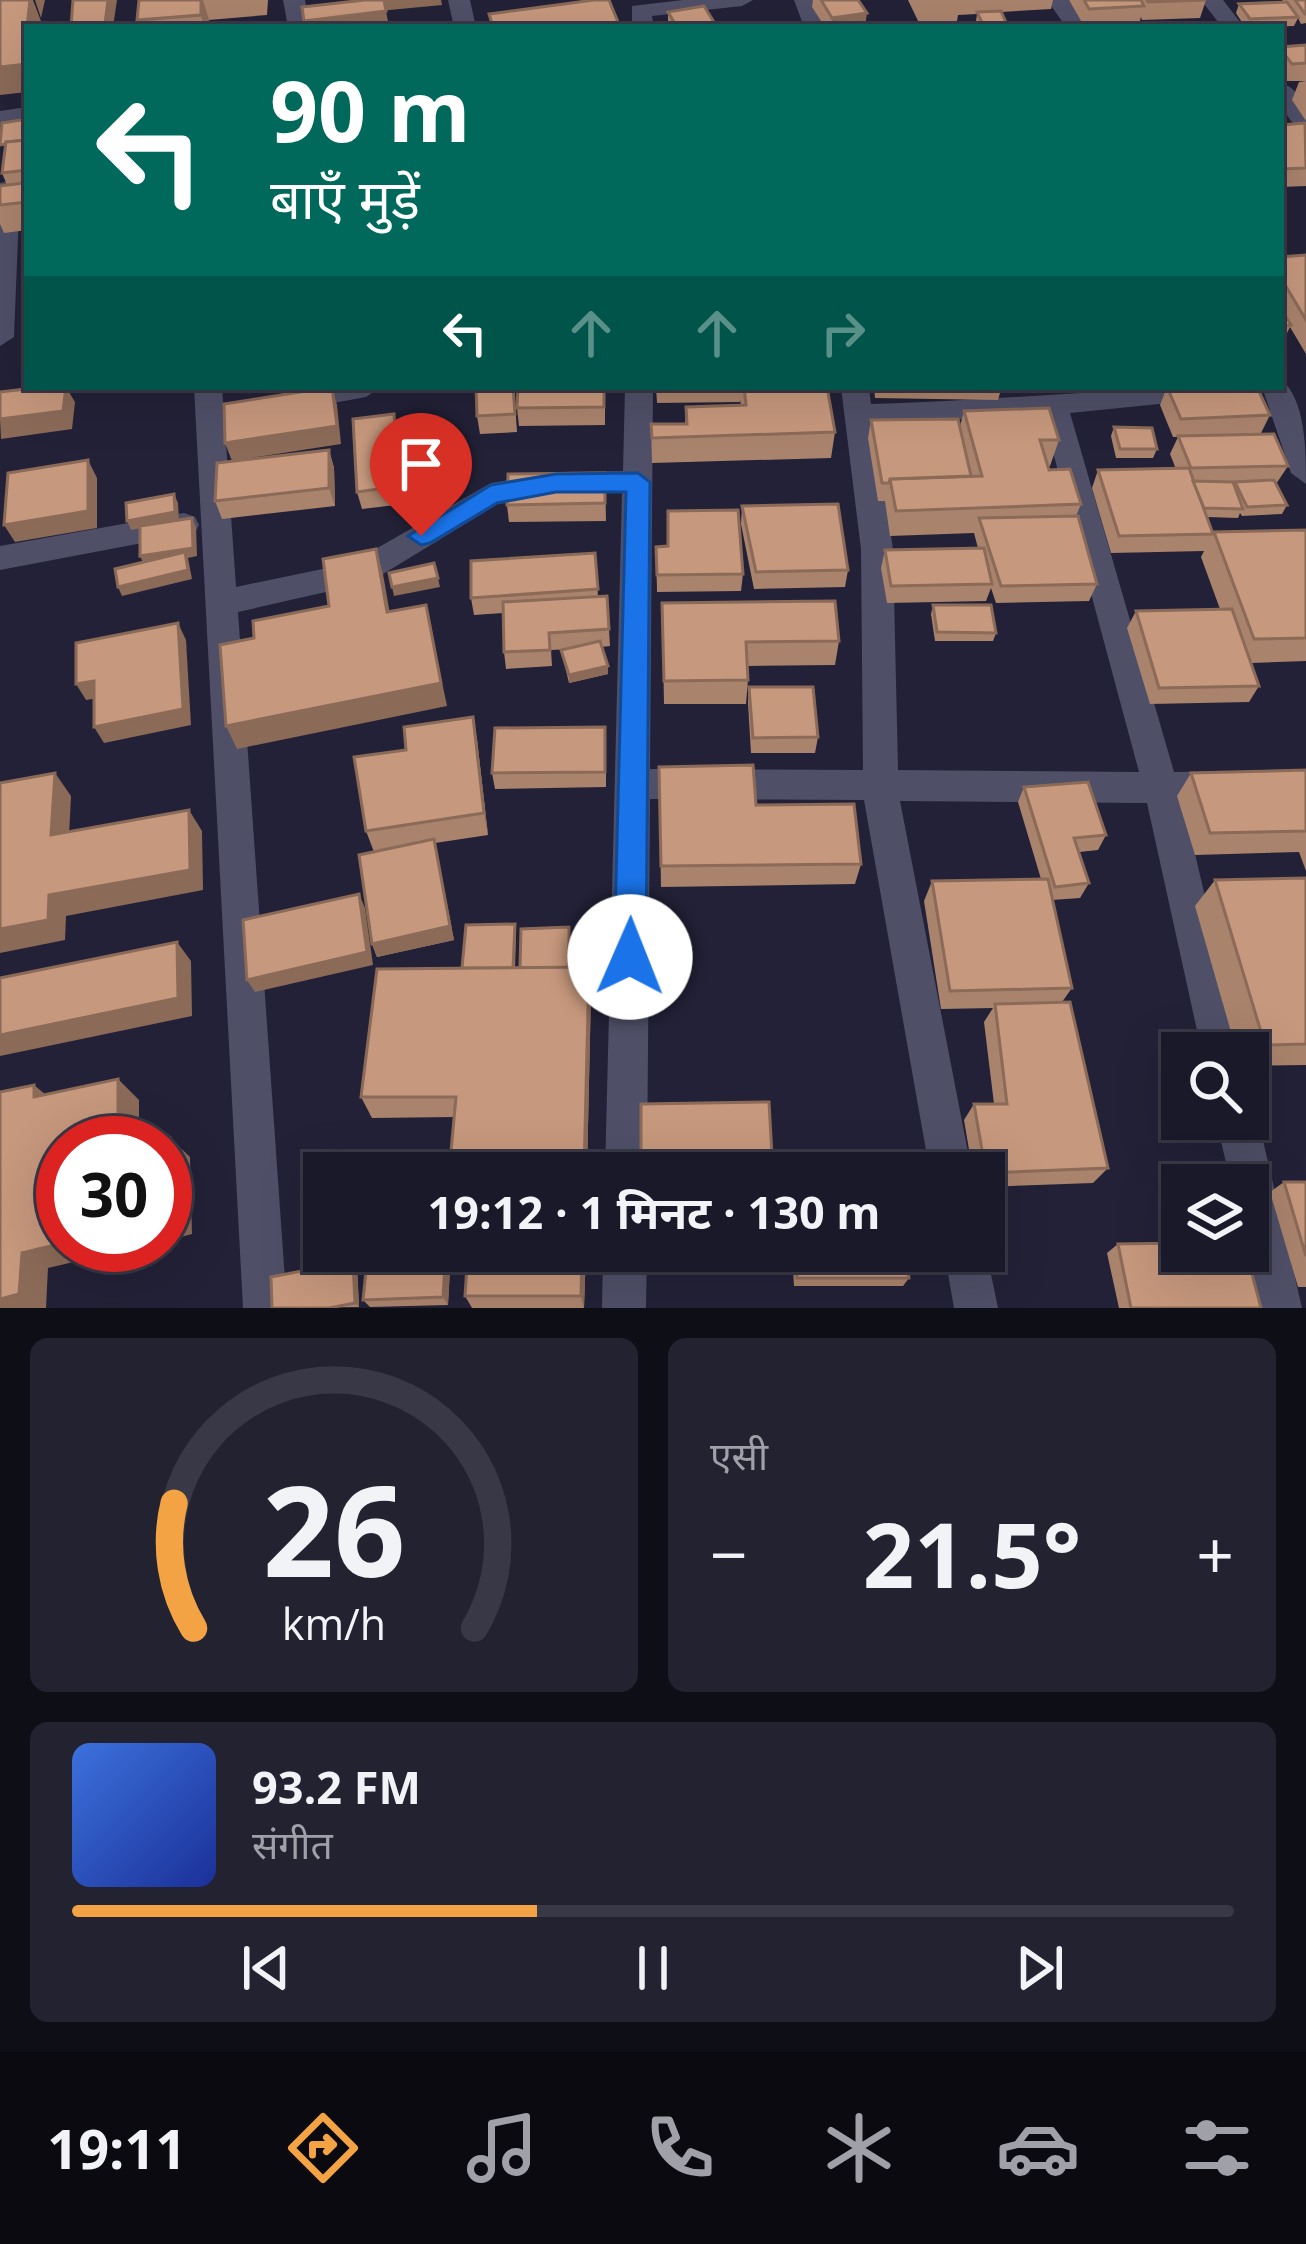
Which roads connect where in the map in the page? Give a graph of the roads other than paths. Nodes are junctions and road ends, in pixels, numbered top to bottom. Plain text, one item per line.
1 (742, 0) edge
2 (1212, 0) edge
3 (634, 13) edge
4 (1231, 24) edge
5 (1284, 94) edge
6 (1306, 123) edge
7 (8, 174) edge
8 (0, 338) edge
9 (343, 390) edge
10 (639, 390) edge
11 (1199, 390) edge
12 (1281, 390) edge
13 (857, 401) edge
14 (227, 405) edge
15 (1054, 405) junction
16 (1306, 473) edge
17 (638, 482) junction
18 (215, 520) junction
19 (0, 558) edge
20 (220, 603) junction
21 (884, 782) junction
22 (633, 784) junction
23 (1306, 785) edge
24 (1162, 790) junction
25 (1217, 1032) edge
26 (1242, 1140) edge
27 (626, 1152) edge
28 (947, 1152) edge
29 (625, 1272) edge
30 (970, 1272) edge
31 (265, 1308) edge
32 (624, 1308) edge
33 (976, 1308) edge
34 (1280, 1308) edge

1 - 3 street
2 - 4 street
5 - 6 street
7 - 8 street
9 - 14 street
10 - 17 street
11 - 15 street
12 - 16 street
13 - 15 street
13 - 21 street
14 - 18 street
15 - 24 street
17 - 20 street
17 - 22 street
18 - 19 street
18 - 20 street
20 - 31 street
21 - 22 street
21 - 24 street
21 - 28 street
22 - 27 street
23 - 24 street
24 - 25 street
26 - 34 street
29 - 32 street
30 - 33 street

